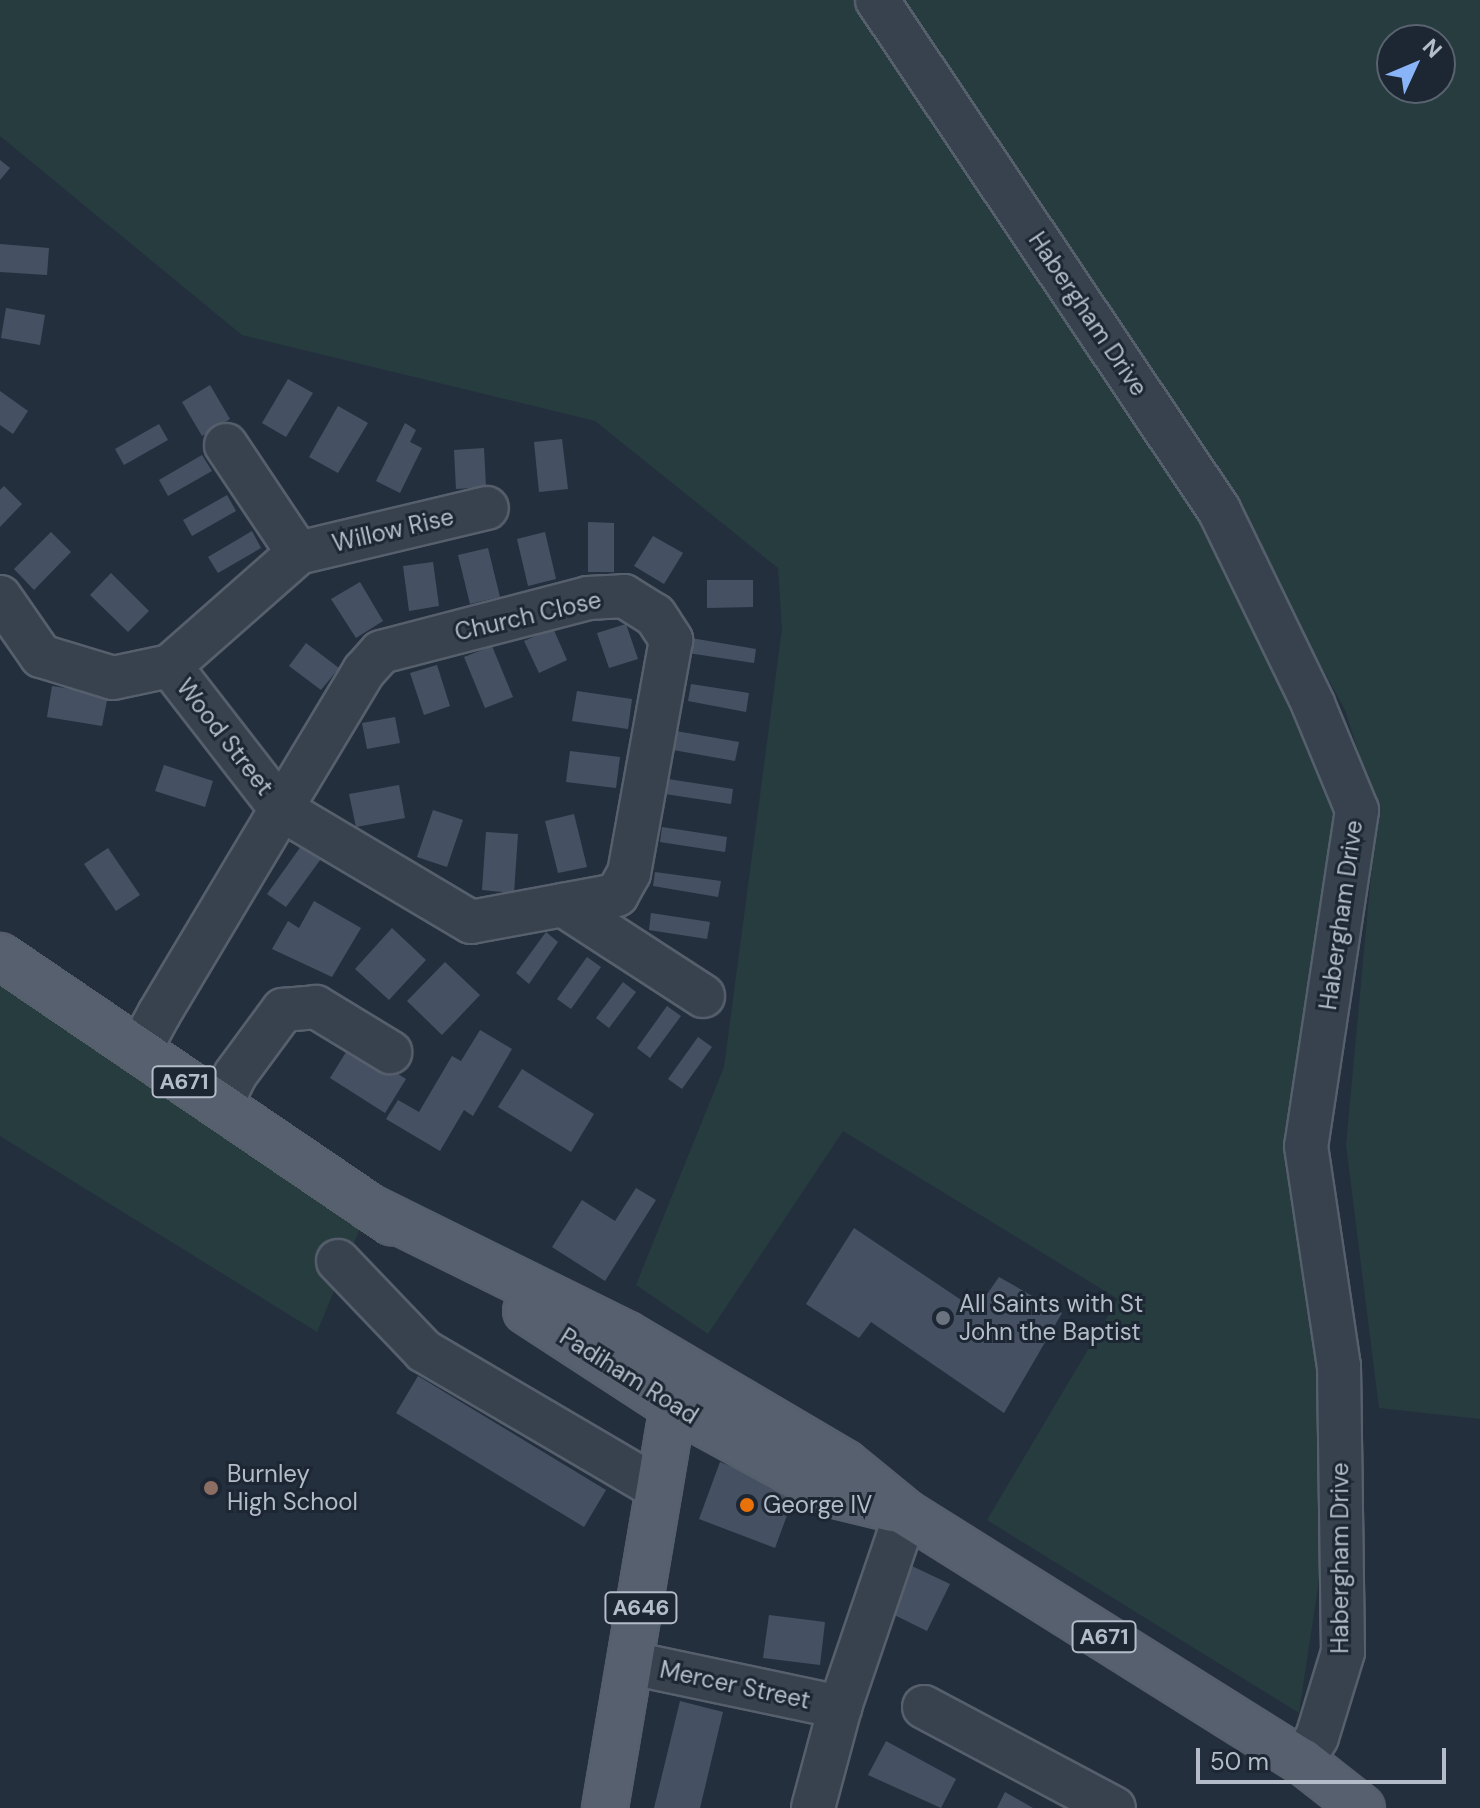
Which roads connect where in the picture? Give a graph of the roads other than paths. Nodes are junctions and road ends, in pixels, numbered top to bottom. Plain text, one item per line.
1 (877, 0) edge
2 (226, 445) dead end
3 (487, 508) dead end
4 (298, 553) junction
5 (0, 597) edge
6 (170, 666) junction
7 (281, 809) junction
8 (563, 905) junction
9 (0, 956) edge
10 (703, 996) dead end
11 (139, 1051) junction
12 (390, 1052) dead end
13 (220, 1106) junction
14 (338, 1261) dead end
15 (676, 1386) junction
16 (659, 1489) junction
17 (906, 1513) junction
18 (631, 1663) junction
19 (840, 1707) junction
20 (924, 1707) dead end
21 (1302, 1761) junction
22 (605, 1808) edge
23 (813, 1808) edge
24 (1114, 1808) edge
25 (1362, 1808) edge

1 - 21 street, Habergham Drive
2 - 4 street, Willow Rise
3 - 4 street, Willow Rise
4 - 6 street, Willow Rise
5 - 6 street
6 - 7 street, Wood Street
7 - 8 street, Church Close
7 - 8 street, Church Close
7 - 11 street, Church Close
8 - 10 street
9 - 11 main road, Padiham Road / A671
11 - 13 main road, Padiham Road / A671
12 - 13 street
13 - 15 main road, Padiham Road / A671
14 - 16 street
15 - 16 main road, A646
15 - 17 main road, Padiham Road / A671
16 - 18 main road, A646
17 - 19 street
17 - 21 main road, Padiham Road / A671
18 - 19 street, Mercer Street
18 - 22 main road, A646
19 - 23 street
20 - 24 street
21 - 25 main road, Padiham Road / A671

